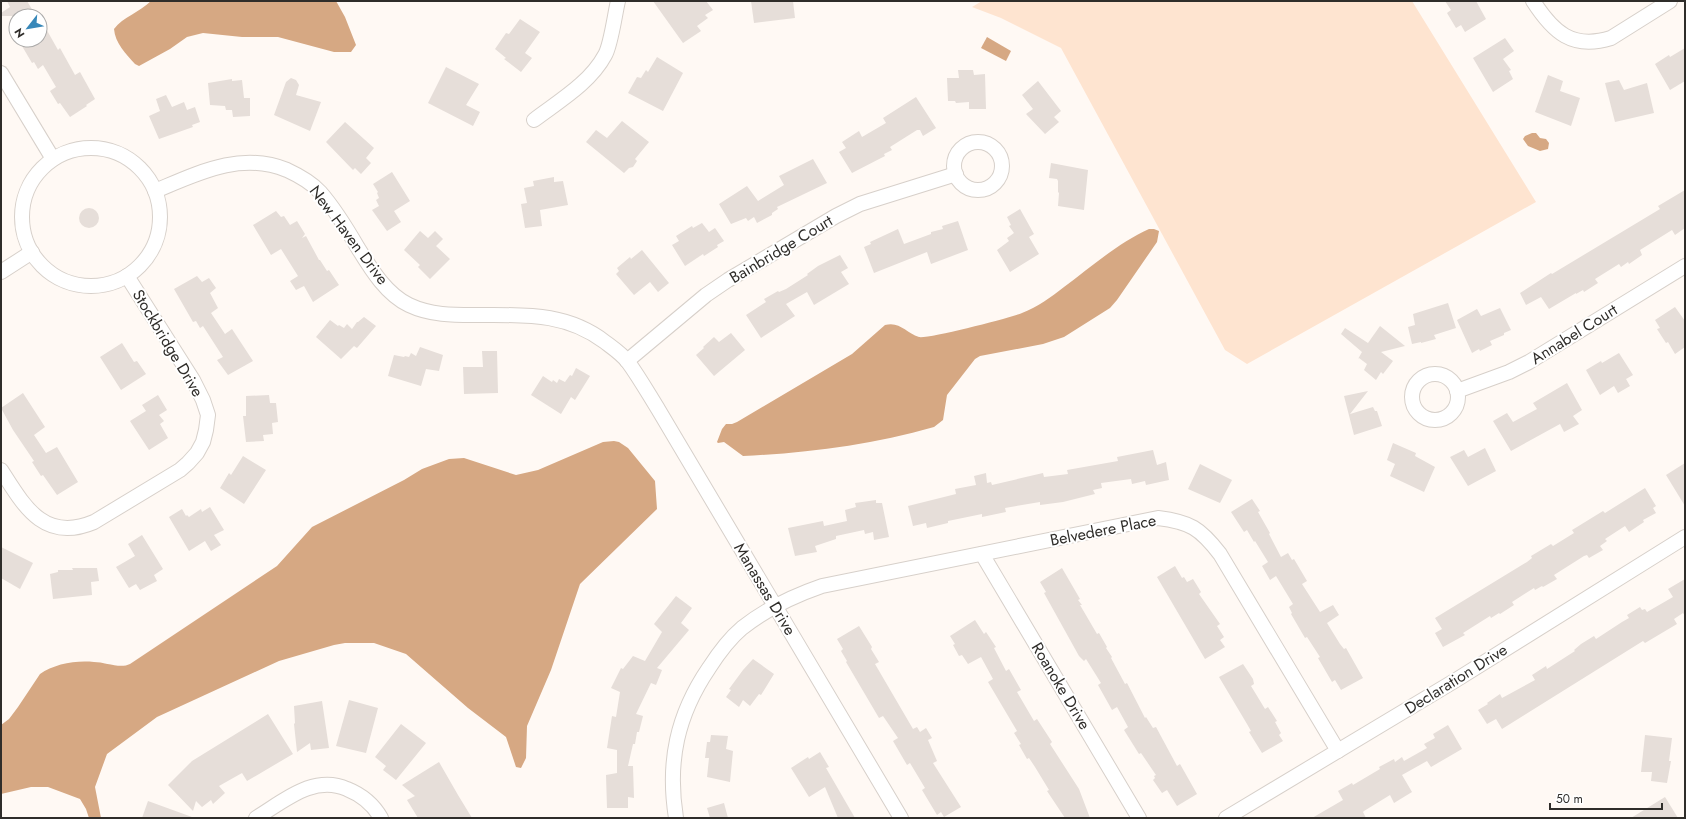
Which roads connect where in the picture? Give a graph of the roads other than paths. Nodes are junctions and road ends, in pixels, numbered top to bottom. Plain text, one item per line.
1 (618, 1) edge
2 (1533, 1) edge
3 (1670, 1) edge
4 (1, 73) edge
5 (534, 120) dead end
6 (53, 159) junction
7 (956, 174) dead end
8 (155, 191) junction
9 (32, 252) junction
10 (1685, 266) edge
11 (1, 272) edge
12 (127, 276) junction
13 (627, 361) junction
14 (1457, 391) dead end
15 (1, 470) edge
16 (1685, 537) edge
17 (982, 554) junction
18 (776, 606) junction
19 (1338, 751) junction
20 (256, 818) edge
21 (381, 818) edge
22 (676, 818) edge
23 (901, 818) edge
24 (1139, 818) edge
25 (1226, 818) edge

1 - 5 street
2 - 3 street
4 - 6 street
6 - 8 street
6 - 9 street
7 - 13 street, Bainbridge Court
8 - 12 street
8 - 13 street, New Haven Drive
9 - 11 street
9 - 12 street
10 - 14 street, Annabel Court
12 - 15 street, Stockbridge Drive
13 - 18 street, Manassas Drive
16 - 19 street, Declaration Drive
17 - 18 street, Belvedere Place
17 - 19 street, Belvedere Place
17 - 24 street, Roanoke Drive
18 - 22 street, Belvedere Place
18 - 23 street, Manassas Drive
19 - 25 street, Declaration Drive
20 - 21 street

